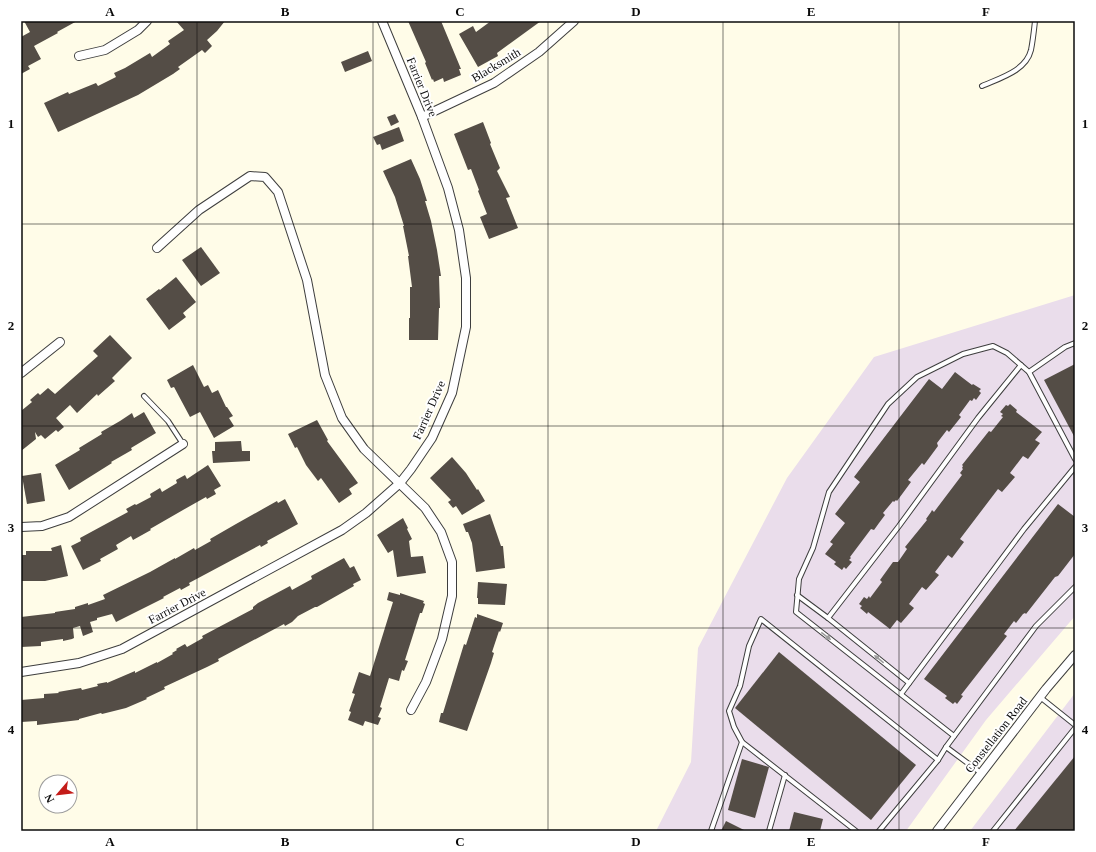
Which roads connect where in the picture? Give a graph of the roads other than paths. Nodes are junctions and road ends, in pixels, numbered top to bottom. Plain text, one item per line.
1 (147, 21) edge
2 (382, 21) edge
3 (574, 21) edge
4 (1035, 21) edge
5 (79, 56) dead end
6 (982, 86) dead end
7 (422, 117) junction
8 (157, 248) dead end
9 (60, 342) dead end
10 (1075, 344) edge
11 (1021, 365) junction
12 (1029, 372) junction
13 (21, 373) edge
14 (144, 396) dead end
15 (183, 444) joint
16 (1075, 459) edge
17 (1075, 467) edge
18 (400, 483) junction
19 (21, 527) edge
20 (1075, 587) edge
21 (797, 596) junction
22 (828, 618) junction
23 (1075, 655) edge
24 (21, 672) edge
25 (909, 683) junction
26 (900, 692) junction
27 (1040, 697) junction
28 (411, 710) dead end
29 (1075, 726) edge
30 (954, 736) junction
31 (742, 742) junction
32 (946, 747) junction
33 (938, 760) junction
34 (982, 774) junction
35 (785, 775) junction
36 (711, 831) edge
37 (769, 831) edge
38 (856, 831) edge
39 (879, 831) edge
40 (937, 831) edge
41 (993, 831) edge

1 - 5 street
2 - 7 street, Farrier Drive
3 - 7 street, Blacksmith
4 - 6 lane
7 - 18 street, Farrier Drive
8 - 18 street
9 - 13 street
10 - 12 lane
11 - 12 lane
11 - 21 lane
11 - 22 lane
12 - 16 lane
14 - 15 lane
15 - 19 street
17 - 25 lane
18 - 24 street, Farrier Drive
18 - 28 street
20 - 30 lane
21 - 22 lane
21 -> 26 lane
25 -> 22 lane
23 - 27 street, Constellation Road
25 - 26 lane
26 - 30 lane
27 - 29 lane
27 - 34 street, Constellation Road
29 - 41 lane
30 - 32 lane
31 - 33 lane
31 - 35 lane
31 - 36 lane
32 - 33 lane
32 - 34 lane
33 - 39 lane
34 - 40 street, Constellation Road
35 - 37 lane
35 - 38 lane

